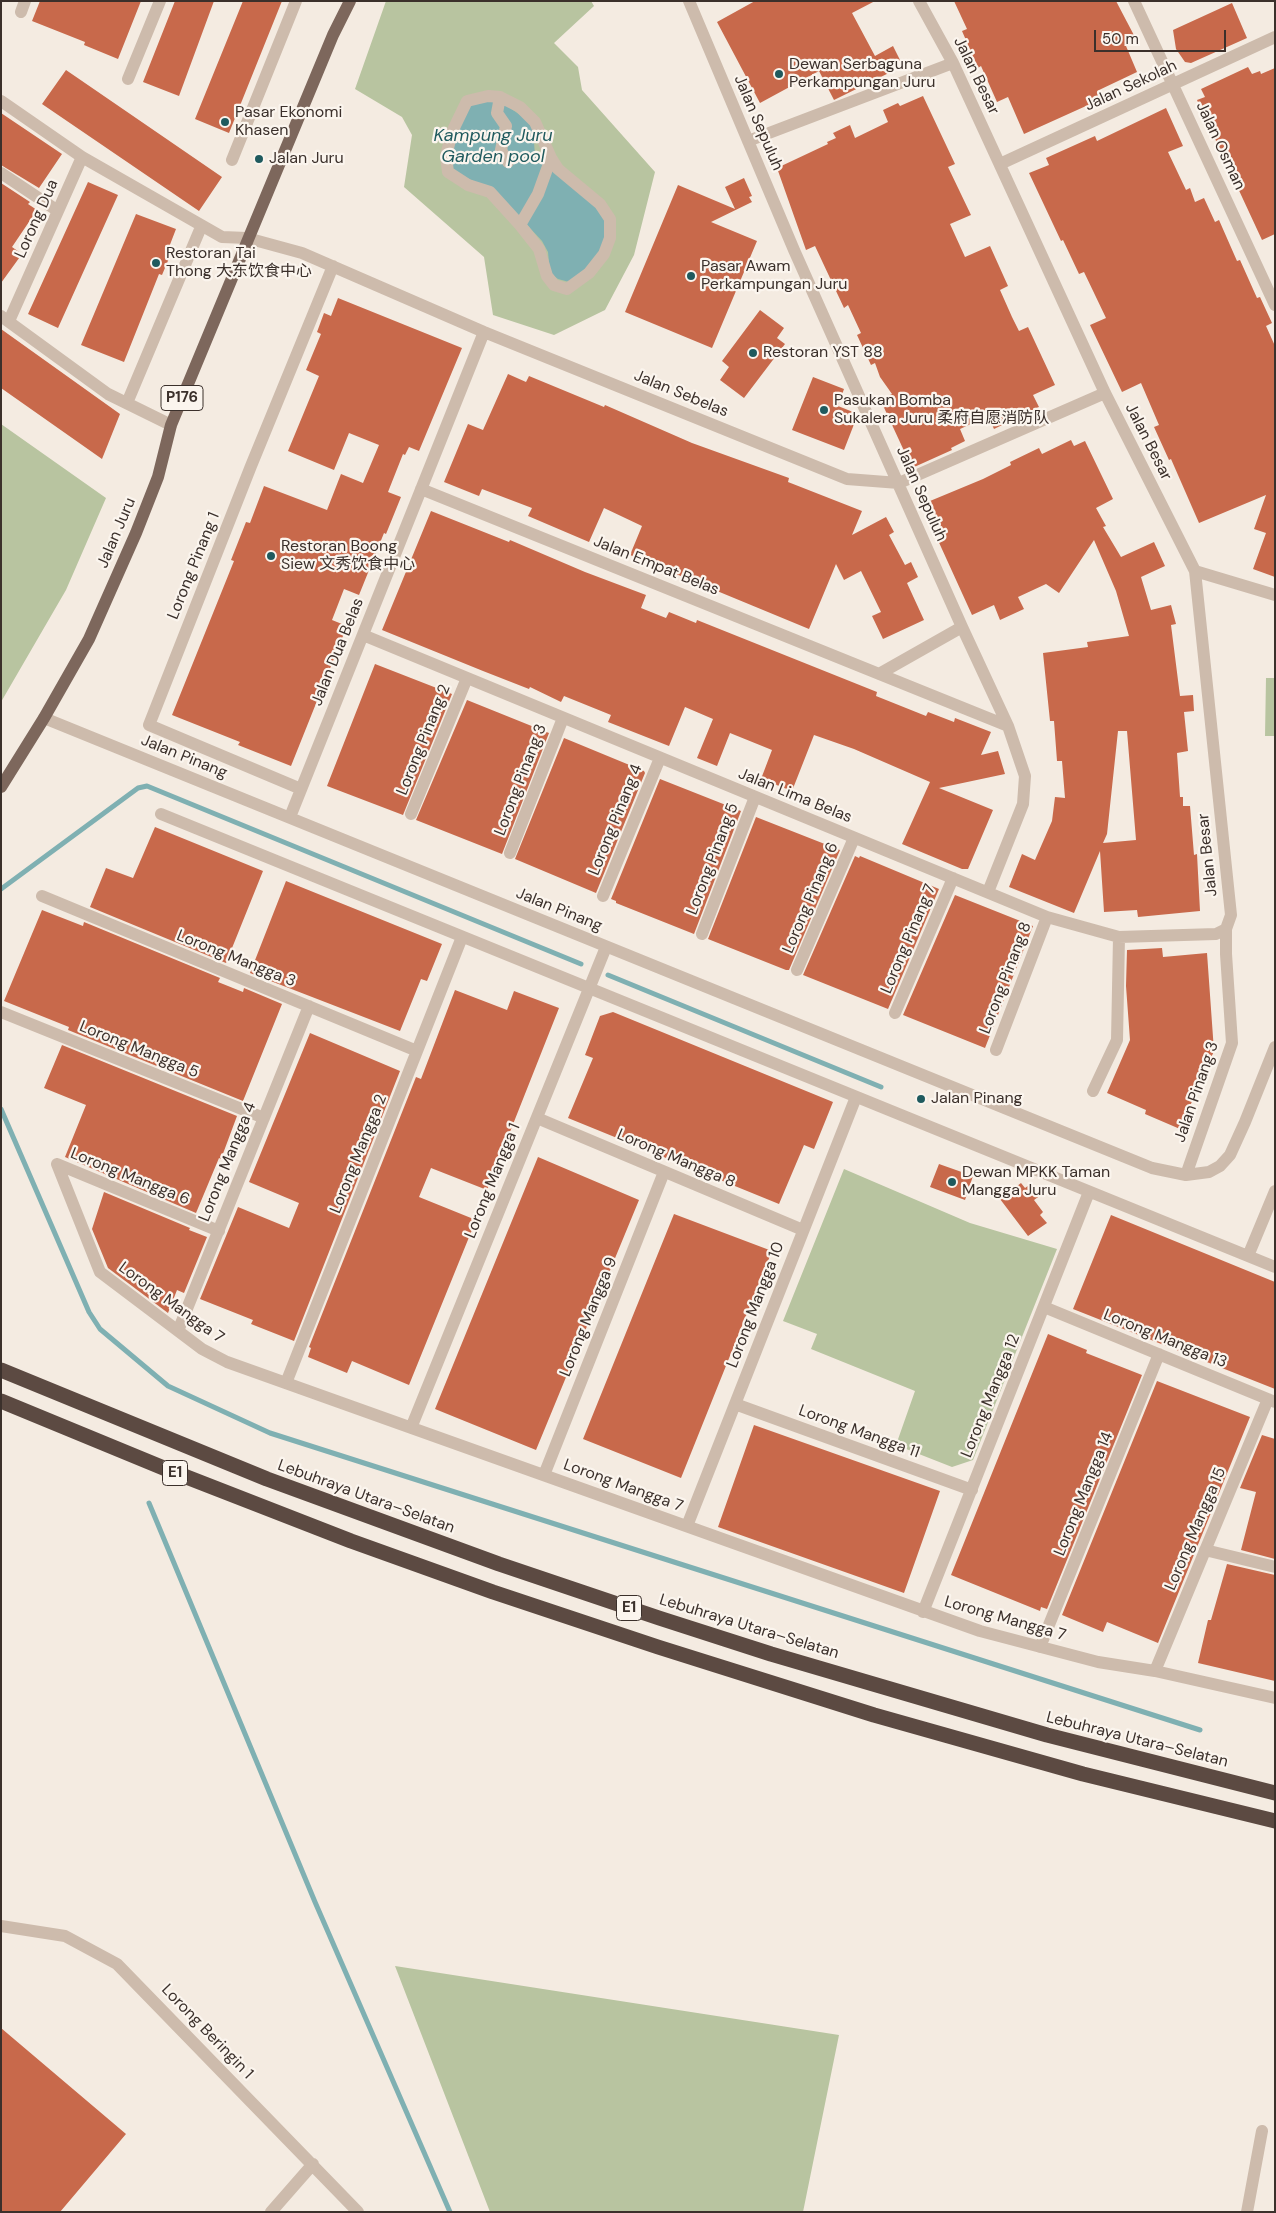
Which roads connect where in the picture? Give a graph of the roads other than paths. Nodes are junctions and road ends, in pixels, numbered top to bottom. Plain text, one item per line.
1 (160, 1) edge
2 (296, 1) edge
3 (350, 1) edge
4 (689, 1) edge
5 (919, 1) edge
6 (1134, 1) edge
7 (1275, 37) edge
8 (953, 63) junction
9 (128, 79) dead end
10 (1174, 85) junction
11 (500, 97) junction
12 (1, 102) edge
13 (748, 141) junction
14 (82, 157) junction
15 (551, 158) junction
16 (232, 160) dead end
17 (508, 162) dead end
18 (1000, 164) junction
19 (1, 173) edge
20 (58, 210) junction
21 (520, 224) junction
22 (202, 227) junction
23 (247, 238) junction
24 (334, 266) junction
25 (1273, 298) edge
26 (5, 319) edge
27 (484, 332) junction
28 (1104, 393) junction
29 (127, 403) junction
30 (171, 425) junction
31 (899, 483) junction
32 (421, 489) junction
33 (1194, 571) junction
34 (1275, 595) edge
35 (962, 627) junction
36 (362, 635) junction
37 (879, 674) junction
38 (467, 678) junction
39 (44, 718) junction
40 (563, 718) junction
41 (1008, 726) junction
42 (660, 758) junction
43 (1, 787) edge
44 (301, 789) junction
45 (756, 797) junction
46 (161, 814) dead end
47 (411, 814) dead end
48 (290, 817) junction
49 (854, 838) junction
50 (510, 853) dead end
51 (953, 878) junction
52 (988, 892) junction
53 (42, 896) dead end
54 (603, 896) dead end
55 (1047, 917) junction
56 (1226, 929) junction
57 (702, 934) dead end
58 (462, 936) junction
59 (1119, 937) junction
60 (606, 947) junction
61 (797, 970) dead end
62 (589, 988) junction
63 (309, 1006) junction
64 (1, 1012) edge
65 (895, 1013) dead end
66 (1275, 1047) edge
67 (996, 1050) dead end
68 (418, 1051) junction
69 (1093, 1091) dead end
70 (856, 1096) junction
71 (264, 1118) junction
72 (536, 1118) junction
73 (58, 1164) joint
74 (664, 1172) junction
75 (1186, 1175) junction
76 (1275, 1191) edge
77 (1089, 1192) junction
78 (803, 1230) junction
79 (218, 1231) junction
80 (1248, 1256) junction
81 (1275, 1267) edge
82 (1044, 1307) junction
83 (178, 1331) junction
84 (1158, 1354) junction
85 (1, 1370) edge
86 (286, 1383) junction
87 (1271, 1400) edge
88 (1, 1401) edge
89 (735, 1404) junction
90 (411, 1428) junction
91 (544, 1475) junction
92 (972, 1490) junction
93 (687, 1526) junction
94 (1205, 1550) junction
95 (1275, 1566) edge
96 (923, 1612) junction
97 (1040, 1647) junction
98 (1155, 1671) junction
99 (1275, 1698) edge
100 (1275, 1793) edge
101 (1275, 1821) edge
102 (1, 1926) edge
103 (1262, 2131) dead end
104 (313, 2164) junction
105 (271, 2212) edge
106 (358, 2212) edge
107 (1247, 2212) edge

1 - 9 street
2 - 16 street
3 - 23 main road, Jalan Juru / P176
4 - 13 street, Jalan Sepuluh
5 - 8 street, Jalan Besar
6 - 10 street, Jalan Osman
7 - 10 street, Jalan Sekolah
8 - 13 street
8 - 18 street, Jalan Besar
10 - 18 street, Jalan Sekolah
10 - 25 street, Jalan Osman
11 - 15 street
11 - 17 street
11 - 21 street
12 - 14 street, Jalan Sebelas
13 - 31 street, Jalan Sepuluh
14 - 20 street, Lorong Dua
14 - 22 street, Jalan Sebelas
15 - 21 street
15 - 21 street
18 - 28 street, Jalan Besar
19 - 20 street
20 - 26 street, Lorong Dua
22 - 23 street, Jalan Sebelas
22 - 29 street
23 - 24 street, Jalan Sebelas
23 - 30 main road, Jalan Juru / P176
24 - 27 street, Jalan Sebelas
24 - 44 street, Lorong Pinang 1
26 - 29 street
27 - 31 street, Jalan Sebelas
27 - 32 street, Jalan Dua Belas
28 - 31 street, Jalan Sebelas
28 - 33 street, Jalan Besar
29 - 30 street
30 - 39 main road, Jalan Juru / P176
31 - 35 street, Jalan Sepuluh
32 - 36 street, Jalan Dua Belas
32 - 37 street, Jalan Empat Belas
33 - 34 street
33 - 56 street, Jalan Besar
35 - 37 street
35 - 41 street, Jalan Sepuluh
36 - 38 street, Jalan Lima Belas
36 - 44 street, Jalan Dua Belas
37 - 41 street, Jalan Empat Belas
38 - 40 street, Jalan Lima Belas
38 - 47 street, Lorong Pinang 2
39 - 43 main road, Jalan Juru / P176
39 - 48 street, Jalan Pinang
40 - 42 street, Jalan Lima Belas
40 - 50 street, Lorong Pinang 3
41 - 52 street, Jalan Sepuluh
42 - 45 street, Jalan Lima Belas
42 - 54 street, Lorong Pinang 4
44 - 48 street, Jalan Dua Belas
45 - 49 street, Jalan Lima Belas
45 - 57 street, Lorong Pinang 5
46 - 58 street
48 - 60 street, Jalan Pinang
49 - 51 street, Jalan Lima Belas
49 - 61 street, Lorong Pinang 6
51 - 52 street, Jalan Lima Belas
51 - 65 street, Lorong Pinang 7
52 - 55 street, Jalan Lima Belas
53 - 63 street, Lorong Mangga 3
55 - 59 street, Jalan Lima Belas
55 - 67 street, Lorong Pinang 8
56 - 59 street, Jalan Lima Belas
56 - 75 street, Jalan Pinang 3
58 - 62 street
58 - 68 street, Lorong Mangga 2
59 - 69 street
60 - 62 street, Lorong Mangga 1
60 - 75 street, Jalan Pinang
62 - 70 street
62 - 72 street, Lorong Mangga 1
63 - 68 street, Lorong Mangga 3
63 - 71 street, Lorong Mangga 4
64 - 71 street, Lorong Mangga 5
66 - 75 street, Jalan Pinang
68 - 86 street, Lorong Mangga 2
70 - 77 street
70 - 78 street, Lorong Mangga 10
71 - 79 street, Lorong Mangga 4
72 - 74 street, Lorong Mangga 8
72 - 90 street, Lorong Mangga 1
73 - 79 street, Lorong Mangga 6
73 - 83 street, Lorong Mangga 7
74 - 78 street, Lorong Mangga 8
74 - 91 street, Lorong Mangga 9
76 - 80 street
77 - 80 street
77 - 82 street, Lorong Mangga 12
78 - 89 street, Lorong Mangga 10
79 - 83 street, Lorong Mangga 4
80 - 81 street
82 - 84 street, Lorong Mangga 13
82 - 92 street, Lorong Mangga 12
83 - 86 street, Lorong Mangga 7
84 - 87 street, Lorong Mangga 13
84 - 97 street, Lorong Mangga 14
85 - 100 highway, Lebuhraya Utara–Selatan / E1
86 - 90 street, Lorong Mangga 7
87 - 94 street, Lorong Mangga 15
88 - 101 highway, E1
89 - 92 street, Lorong Mangga 11
89 - 93 street, Lorong Mangga 10
90 - 91 street, Lorong Mangga 7
91 - 93 street, Lorong Mangga 7
92 - 96 street, Lorong Mangga 12
93 - 96 street, Lorong Mangga 7
94 - 95 street
94 - 98 street, Lorong Mangga 15
96 - 97 street, Lorong Mangga 7
97 - 98 street, Lorong Mangga 7
98 - 99 street, Lorong Mangga 7
102 - 104 street, Lorong Beringin 1
103 - 107 street
104 - 105 street
104 - 106 street, Lorong Beringin 1

